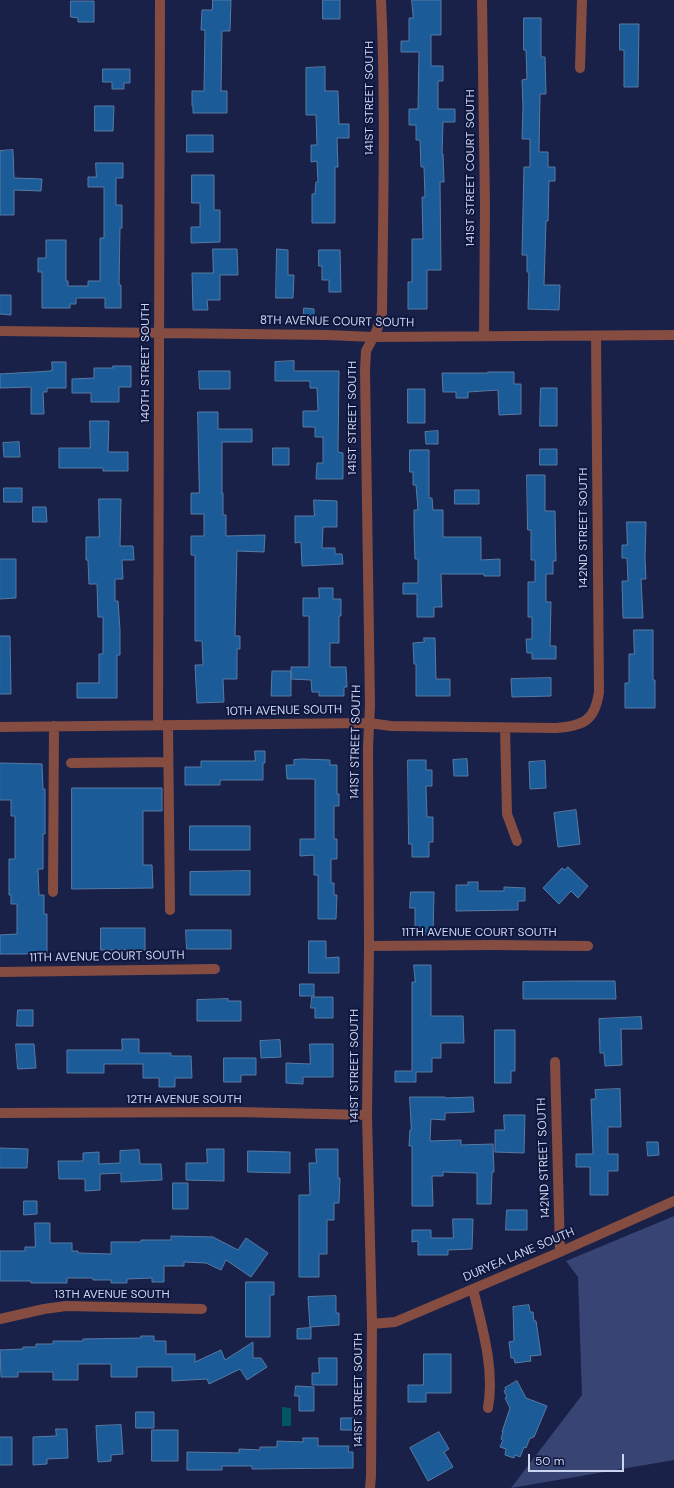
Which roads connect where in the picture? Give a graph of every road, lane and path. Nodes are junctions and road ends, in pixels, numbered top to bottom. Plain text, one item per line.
1 (160, 0) edge
2 (381, 0) edge
3 (482, 0) edge
4 (582, 0) edge
5 (580, 68) dead end
6 (0, 331) edge
7 (159, 333) junction
8 (674, 335) edge
9 (484, 336) junction
10 (596, 336) junction
11 (373, 337) junction
12 (590, 718) joint
13 (369, 723) junction
14 (163, 725) junction
15 (54, 726) junction
16 (0, 727) edge
17 (505, 728) junction
18 (168, 762) junction
19 (71, 763) dead end
20 (517, 841) dead end
21 (53, 892) dead end
22 (170, 910) dead end
23 (369, 946) junction
24 (588, 946) dead end
25 (215, 969) dead end
26 (0, 972) edge
27 (555, 1062) dead end
28 (0, 1113) edge
29 (367, 1116) junction
30 (674, 1201) edge
31 (560, 1252) junction
32 (473, 1289) junction
33 (202, 1309) dead end
34 (0, 1319) edge
35 (372, 1324) junction
36 (488, 1408) dead end
37 (370, 1488) edge

1 - 7 street, 140TH STREET SOUTH
2 - 11 street, 141ST STREET SOUTH
3 - 9 street, 141ST STREET COURT SOUTH
4 - 5 street
6 - 7 street, 8TH AVENUE COURT SOUTH
7 - 11 street, 8TH AVENUE COURT SOUTH
7 - 14 street, 140TH STREET SOUTH
8 - 10 street, 8TH AVENUE COURT SOUTH
9 - 10 street, 8TH AVENUE COURT SOUTH
9 - 11 street, 8TH AVENUE COURT SOUTH
10 - 12 street, 142ND STREET SOUTH
11 - 13 street, 141ST STREET SOUTH
12 - 17 street, 10TH AVENUE SOUTH
13 - 14 street, 10TH AVENUE SOUTH
13 - 17 street, 10TH AVENUE SOUTH
13 - 23 street, 141ST STREET SOUTH
14 - 15 street, 10TH AVENUE SOUTH
14 - 18 street, 140TH STREET SOUTH
15 - 16 street, 10TH AVENUE SOUTH
15 - 21 street
17 - 20 street
18 - 19 street
18 - 22 street, 140TH STREET SOUTH
23 - 24 street, 11TH AVENUE COURT SOUTH
23 - 29 street, 141ST STREET SOUTH
25 - 26 street, 11TH AVENUE COURT SOUTH
27 - 31 street, 142ND STREET SOUTH
28 - 29 street, 12TH AVENUE SOUTH
29 - 35 street, 141ST STREET SOUTH
30 - 31 street, DURYEA LANE SOUTH
31 - 32 street, DURYEA LANE SOUTH
32 - 35 street, DURYEA LANE SOUTH
32 - 36 street
33 - 34 street, 13TH AVENUE SOUTH
35 - 37 street, 141ST STREET SOUTH

